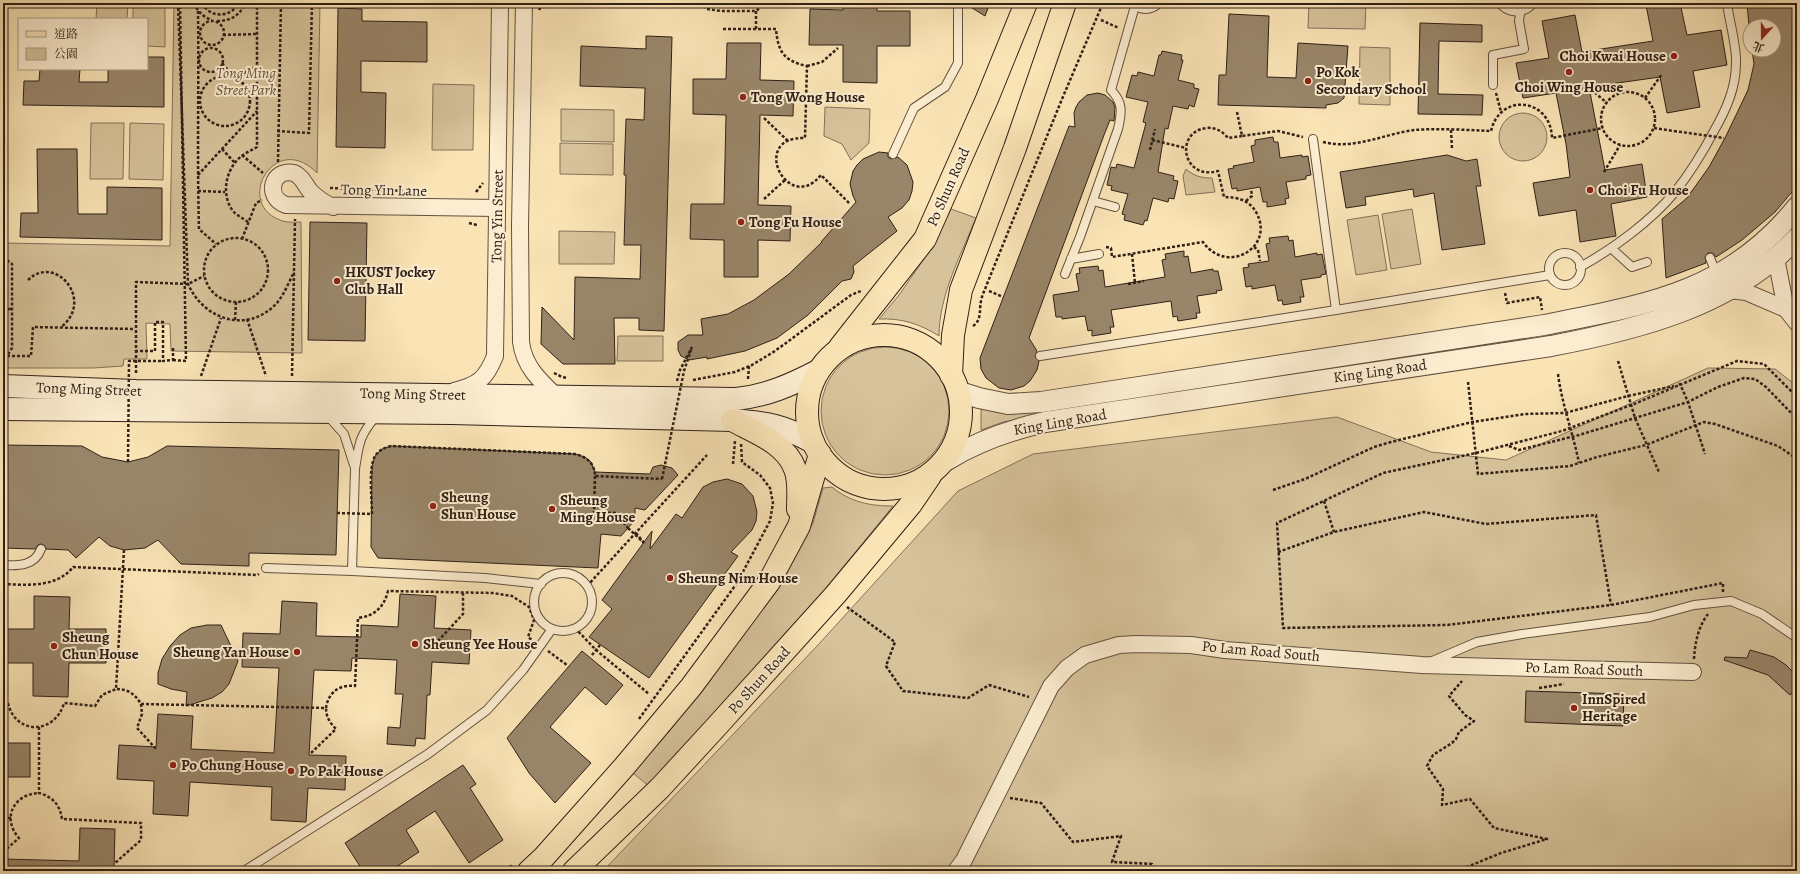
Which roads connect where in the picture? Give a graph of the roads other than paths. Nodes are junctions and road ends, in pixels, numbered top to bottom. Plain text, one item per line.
1 (500, 3) edge
2 (524, 3) edge
3 (958, 3) edge
4 (1026, 3) edge
5 (1065, 3) edge
6 (1159, 3) edge
7 (1505, 3) edge
8 (1727, 3) edge
9 (1133, 4) edge
10 (1524, 5) edge
11 (1493, 85) road end
12 (1313, 139) road end
13 (893, 154) dead end
14 (1093, 200) junction
15 (333, 207) dead end
16 (1115, 207) dead end
17 (1797, 207) edge
18 (497, 208) junction
19 (1797, 238) edge
20 (1610, 248) junction
21 (1099, 254) dead end
22 (1776, 258) junction
23 (1071, 259) junction
24 (1648, 262) dead end
25 (1580, 267) junction
26 (1065, 274) dead end
27 (1550, 274) junction
28 (1719, 275) junction
29 (1786, 309) junction
30 (1336, 310) junction
31 (1797, 323) edge
32 (836, 351) junction
33 (1040, 356) dead end
34 (818, 371) junction
35 (955, 383) junction
36 (3, 386) edge
37 (439, 394) junction
38 (556, 396) junction
39 (3, 409) edge
40 (324, 412) junction
41 (379, 413) junction
42 (732, 420) junction
43 (816, 448) junction
44 (946, 460) junction
45 (355, 469) junction
46 (930, 476) junction
47 (799, 526) junction
48 (41, 549) dead end
49 (3, 565) edge
50 (266, 568) road end
51 (352, 571) junction
52 (540, 584) junction
53 (552, 629) junction
54 (1797, 638) edge
55 (1422, 665) junction
56 (1696, 672) road end
57 (523, 866) edge
58 (244, 871) edge
59 (574, 871) edge
60 (956, 871) edge

1 - 18 street, Tong Yin Street
2 - 38 street, Tong Yin Street
3 - 13 lane
4 - 32 main road, Po Shun Road
5 - 35 main road
6 - 9 lane
7 - 10 street
8 - 20 lane
9 - 14 lane
10 - 11 lane
12 - 30 lane
14 - 16 lane
14 - 23 lane
15 - 18 street, Tong Yin Lane
17 - 28 street, King Ling Road
18 - 37 street, Tong Yin Street
19 - 22 street, King Ling Road
20 - 24 lane
20 - 25 lane
21 - 23 lane
22 - 28 street, King Ling Road
22 - 29 street
23 - 26 lane
25 - 27 lane
25 - 27 lane
27 - 30 lane
28 - 29 street
28 - 35 street, King Ling Road
28 - 44 street, King Ling Road
29 - 31 street
30 - 33 lane
32 - 34 main road, Po Shun Road
32 - 35 main road
34 - 38 main road, Tong Ming Street
34 - 43 main road, Po Shun Road
35 - 44 main road
36 - 37 main road, Tong Ming Street
37 - 38 main road, Tong Ming Street
39 - 40 main road, Tong Ming Street
40 - 41 main road, Tong Ming Street
40 - 45 lane
41 - 42 main road, Tong Ming Street
41 - 45 lane
42 - 43 main road, Tong Ming Street
42 - 47 main road
43 - 46 main road
43 - 47 main road
44 - 46 main road
45 - 51 lane
46 - 59 main road, Po Shun Road
47 - 57 main road
48 - 49 lane
50 - 51 lane
51 - 52 lane
52 - 53 lane
52 - 53 lane
53 - 58 lane
54 - 55 lane
55 - 56 street, Po Lam Road South
55 - 60 street, Po Lam Road South

